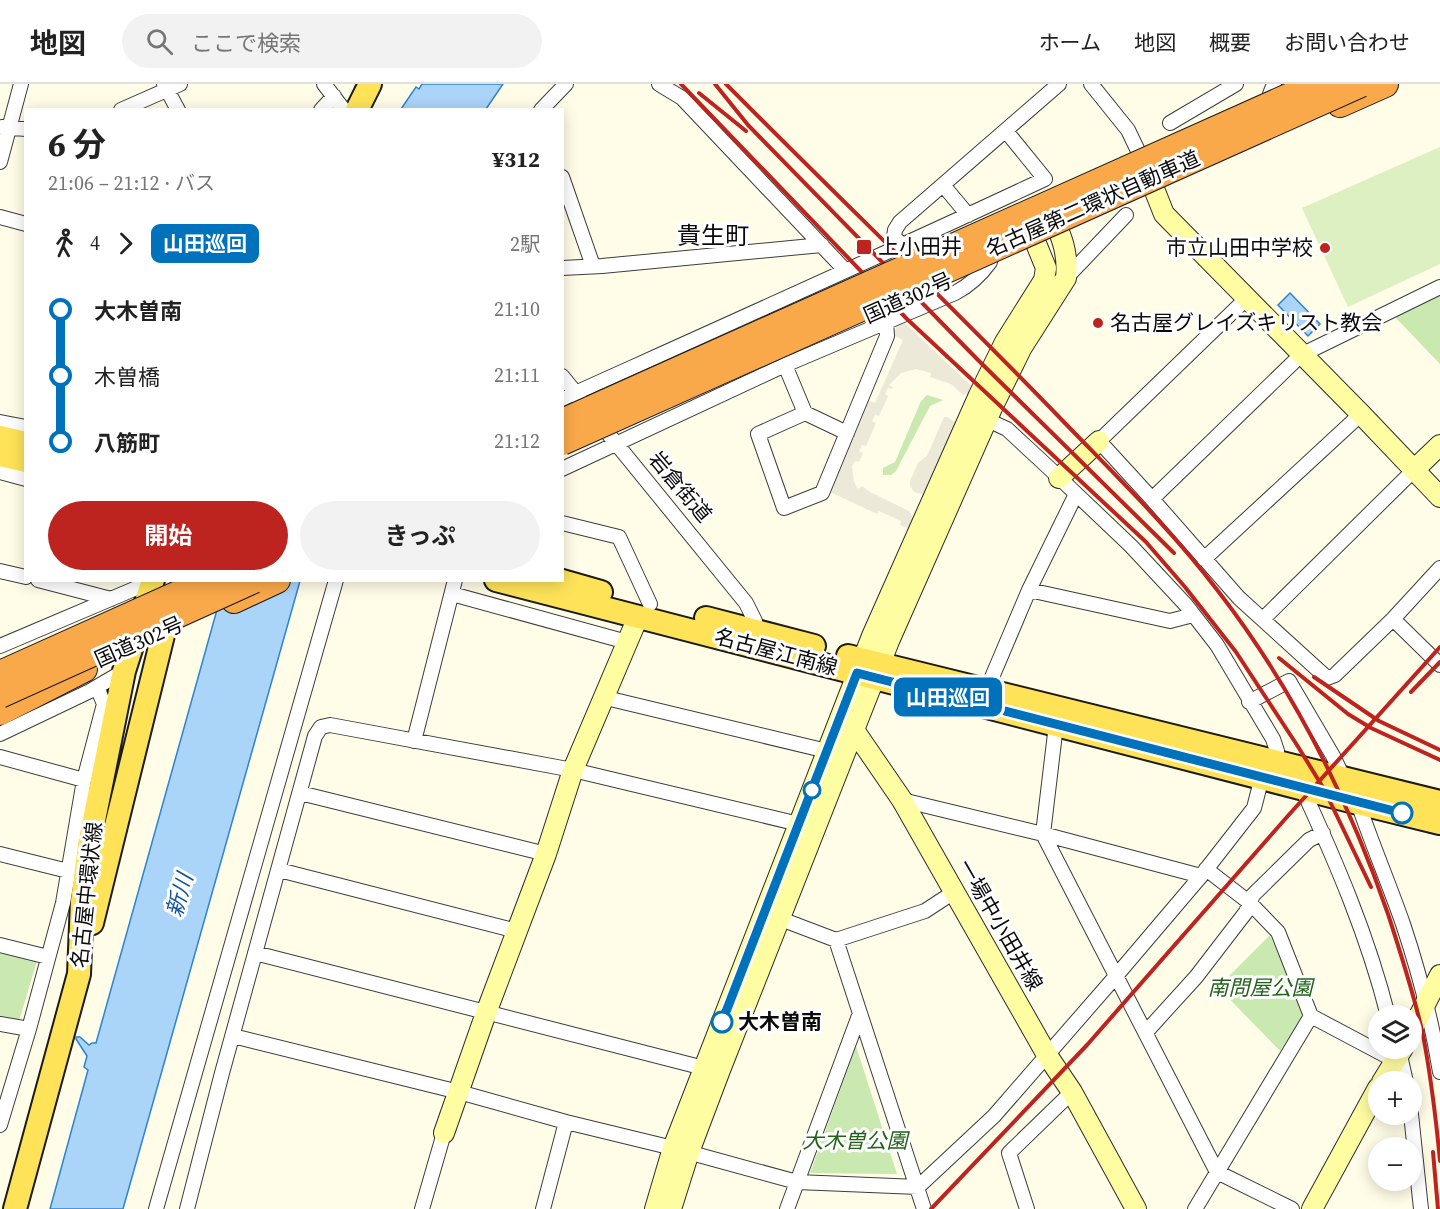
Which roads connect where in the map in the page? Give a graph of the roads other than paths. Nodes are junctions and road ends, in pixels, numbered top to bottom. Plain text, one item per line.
1 (21, 84) edge
2 (324, 84) edge
3 (370, 84) edge
4 (566, 84) edge
5 (659, 84) edge
6 (1059, 84) edge
7 (1091, 84) edge
8 (1236, 84) edge
9 (1294, 84) edge
10 (1317, 84) edge
11 (1361, 84) edge
12 (1384, 84) edge
13 (171, 86) edge
14 (1272, 89) edge
15 (334, 96) junction
16 (125, 108) edge
17 (177, 108) edge
18 (323, 108) edge
19 (343, 108) edge
20 (358, 108) edge
21 (543, 108) edge
22 (1170, 123) dead end
23 (4, 128) edge
24 (24, 129) edge
25 (1006, 131) junction
26 (1139, 153) junction
27 (0, 162) edge
28 (564, 183) edge
29 (943, 185) junction
30 (1044, 187) junction
31 (1154, 188) junction
32 (1020, 206) junction
33 (968, 215) junction
34 (1126, 215) dead end
35 (0, 217) edge
36 (24, 223) edge
37 (1059, 230) junction
38 (1036, 241) junction
39 (924, 243) junction
40 (822, 244) junction
41 (903, 246) junction
42 (990, 262) junction
43 (593, 266) junction
44 (564, 268) edge
45 (845, 270) junction
46 (1066, 278) junction
47 (1440, 287) edge
48 (1246, 298) junction
49 (886, 321) junction
50 (1302, 355) junction
51 (784, 366) junction
52 (564, 386) edge
53 (567, 401) edge
54 (805, 413) junction
55 (1361, 414) junction
56 (979, 416) junction
57 (564, 421) edge
58 (0, 422) edge
59 (24, 427) edge
60 (847, 434) junction
61 (0, 437) edge
62 (564, 441) edge
63 (1099, 441) junction
64 (24, 443) edge
65 (616, 444) junction
66 (1440, 445) edge
67 (564, 452) edge
68 (0, 455) edge
69 (24, 461) edge
70 (564, 468) edge
71 (1413, 470) junction
72 (0, 472) edge
73 (24, 478) edge
74 (1059, 478) junction
75 (1076, 494) junction
76 (1440, 497) edge
77 (1152, 499) junction
78 (564, 523) edge
79 (1204, 559) junction
80 (1440, 568) edge
81 (0, 571) edge
82 (24, 577) edge
83 (46, 582) edge
84 (205, 582) edge
85 (250, 582) edge
86 (272, 582) edge
87 (335, 582) edge
88 (506, 582) edge
89 (564, 582) edge
90 (168, 584) edge
91 (453, 587) edge
92 (1029, 590) junction
93 (111, 599) junction
94 (644, 610) junction
95 (1193, 615) junction
96 (1263, 619) junction
97 (1393, 619) junction
98 (754, 629) junction
99 (164, 630) junction
100 (627, 642) junction
101 (0, 646) edge
102 (122, 661) junction
103 (1440, 665) edge
104 (0, 666) edge
105 (868, 668) junction
106 (0, 674) edge
107 (97, 687) junction
108 (987, 689) junction
109 (0, 694) edge
110 (602, 697) junction
111 (1249, 702) junction
112 (0, 704) edge
113 (109, 711) junction
114 (0, 712) edge
115 (1056, 725) junction
116 (846, 726) junction
117 (0, 734) edge
118 (414, 741) junction
119 (827, 752) junction
120 (0, 757) edge
121 (1270, 769) junction
122 (573, 770) junction
123 (1343, 777) junction
124 (84, 780) junction
125 (1302, 788) junction
126 (300, 793) junction
127 (902, 800) junction
128 (1440, 802) edge
129 (1358, 803) junction
130 (1440, 823) edge
131 (799, 824) junction
132 (1323, 833) junction
133 (1042, 834) junction
134 (0, 854) edge
135 (546, 854) junction
136 (279, 870) junction
137 (68, 871) junction
138 (1203, 872) junction
139 (954, 892) junction
140 (1250, 903) junction
141 (773, 916) junction
142 (517, 931) junction
143 (836, 940) junction
144 (0, 945) edge
145 (255, 953) junction
146 (48, 957) junction
147 (79, 974) junction
148 (1440, 975) edge
149 (1116, 976) junction
150 (1425, 1001) junction
151 (1386, 1005) edge
152 (1422, 1008) edge
153 (486, 1013) junction
154 (860, 1013) junction
155 (1311, 1016) junction
156 (0, 1024) edge
157 (29, 1029) junction
158 (1146, 1032) junction
159 (1437, 1034) edge
160 (233, 1036) junction
161 (1368, 1040) edge
162 (1047, 1055) junction
163 (704, 1068) junction
164 (1440, 1072) edge
165 (459, 1092) junction
166 (1072, 1092) junction
167 (1368, 1106) edge
168 (1, 1118) edge
169 (566, 1122) junction
170 (1413, 1125) edge
171 (444, 1133) joint
172 (681, 1150) junction
173 (1218, 1172) junction
174 (797, 1182) junction
175 (918, 1187) junction
176 (15, 1209) edge
177 (156, 1209) edge
178 (187, 1209) edge
179 (422, 1209) edge
180 (543, 1209) edge
181 (655, 1209) edge
182 (671, 1209) edge
183 (787, 1209) edge
184 (924, 1209) edge
185 (1027, 1209) edge
186 (1136, 1209) edge
187 (1195, 1209) edge
188 (1292, 1209) edge
189 (1312, 1209) edge
190 (1420, 1209) edge

1 - 23 street
2 - 15 street
3 - 20 main road
4 - 21 street
5 - 40 street
6 - 25 street
7 - 26 street
8 - 22 street
9 - 14 highway, 国道302号
10 - 57 highway, 名古屋第二環状自動車道, bridge
11 - 62 highway, 名古屋第二環状自動車道, bridge
12 - 31 highway, 国道302号
13 - 16 street
13 - 17 street
14 - 26 highway, 国道302号
15 - 18 street
15 - 19 street
23 - 24 street
23 - 27 street
25 - 29 street
25 - 30 street
26 - 30 highway, 国道302号
26 - 31 street
28 - 43 street
29 - 33 street
29 - 41 street
30 - 32 highway, 国道302号
30 - 33 street
30 - 37 street
31 - 37 highway, 国道302号
31 - 48 street
32 - 38 street
32 - 39 highway, 国道302号
33 - 39 street
34 - 46 street
35 - 36 street
37 - 38 highway, 国道302号
37 - 46 street
38 - 42 highway, 国道302号
38 - 56 street
39 - 41 street
39 - 53 highway, 国道302号
40 - 43 street
40 - 45 street
41 - 45 street
42 - 49 street
42 - 67 highway, 国道302号
43 - 44 street
45 - 53 street
46 - 56 street
47 - 50 street
48 - 50 street
48 - 63 street
49 - 51 street
49 - 60 street
50 - 55 street
50 - 77 street
51 - 54 street
51 - 65 street
52 - 53 street, 岩倉街道
53 - 65 street, 岩倉街道
54 - 60 street
54 - 60 street
55 - 71 street
55 - 79 street
56 - 74 street
56 - 105 street
58 - 59 street
61 - 64 main road
63 - 74 street
63 - 77 street
65 - 70 street
65 - 98 street, 岩倉街道
66 - 71 street
68 - 69 main road
71 - 76 street
71 - 96 street
72 - 73 street
74 - 75 street
75 - 92 street
75 - 95 street
77 - 79 street
78 - 94 street
79 - 96 street
80 - 97 street
81 - 82 street
83 - 93 street
84 - 106 highway, bridge
85 - 109 highway, bridge
86 - 99 highway, 国道302号
87 - 177 street
88 - 94 main road, 名古屋江南線
89 - 94 main road, 名古屋江南線
90 - 93 street
90 - 102 main road, 名古屋中環状線
90 - 104 highway, 国道302号
91 - 100 street
91 - 118 street
92 - 95 street
92 - 108 street
93 - 101 street
94 - 98 main road, 名古屋江南線
94 - 100 street
94 - 105 main road, 名古屋江南線
95 - 111 street
96 - 97 street
97 - 103 street
98 - 105 main road, 名古屋江南線
99 - 102 highway, 国道302号
99 - 147 main road
100 - 110 street
102 - 107 street
102 - 112 highway, 国道302号
102 - 113 main road, 名古屋中環状線
102 - 114 highway
105 - 108 main road, 名古屋江南線
105 - 115 main road, 名古屋江南線
105 - 116 street
107 - 113 street
107 - 117 street
108 - 121 main road, 名古屋江南線
110 - 119 street
110 - 122 street
111 - 121 street
111 - 123 street
113 - 124 street
113 - 147 main road, 名古屋中環状線
115 - 121 main road, 名古屋江南線
115 - 133 street
116 - 119 street
116 - 127 street, 一場中小田井線
116 - 141 street
118 - 122 street
118 - 126 street
119 - 131 street
120 - 124 street
121 - 123 main road, 名古屋江南線
121 - 125 main road, 名古屋江南線
121 - 138 street
122 - 131 street
122 - 135 street
123 - 128 main road, 名古屋江南線
124 - 137 street
125 - 129 main road, 名古屋江南線
125 - 132 street
126 - 135 street
126 - 136 street
127 - 133 street
127 - 139 street, 一場中小田井線
129 - 130 main road, 名古屋江南線
129 - 150 street
131 - 141 street
132 - 140 street
132 - 151 street
133 - 138 street
133 - 149 street
134 - 137 street
135 - 142 street
136 - 142 street
136 - 145 street
137 - 146 street
138 - 140 street
138 - 149 street
139 - 143 street
139 - 162 street, 一場中小田井線
140 - 155 street
140 - 158 street
141 - 143 street
141 - 163 street
141 - 172 street
142 - 153 street
143 - 154 street
144 - 146 street
145 - 153 street
145 - 160 street
146 - 157 street
147 - 176 main road, 名古屋中環状線
148 - 150 street
149 - 158 street
149 - 162 street
150 - 152 street
150 - 159 street
153 - 163 street
153 - 165 street
154 - 174 street
154 - 175 street
155 - 161 street
155 - 173 street
156 - 157 street
157 - 168 street
158 - 173 street
159 - 164 street
160 - 165 street
160 - 178 street
162 - 166 street, 一場中小田井線
162 - 175 street
163 - 172 street
165 - 169 street
165 - 171 street
166 - 185 street
166 - 186 street, 一場中小田井線
167 - 189 street
169 - 172 street
169 - 180 street
170 - 190 street
171 - 179 street
172 - 174 street
172 - 181 street
172 - 182 street
173 - 187 street
173 - 188 street
174 - 175 street
174 - 183 street
175 - 184 street

